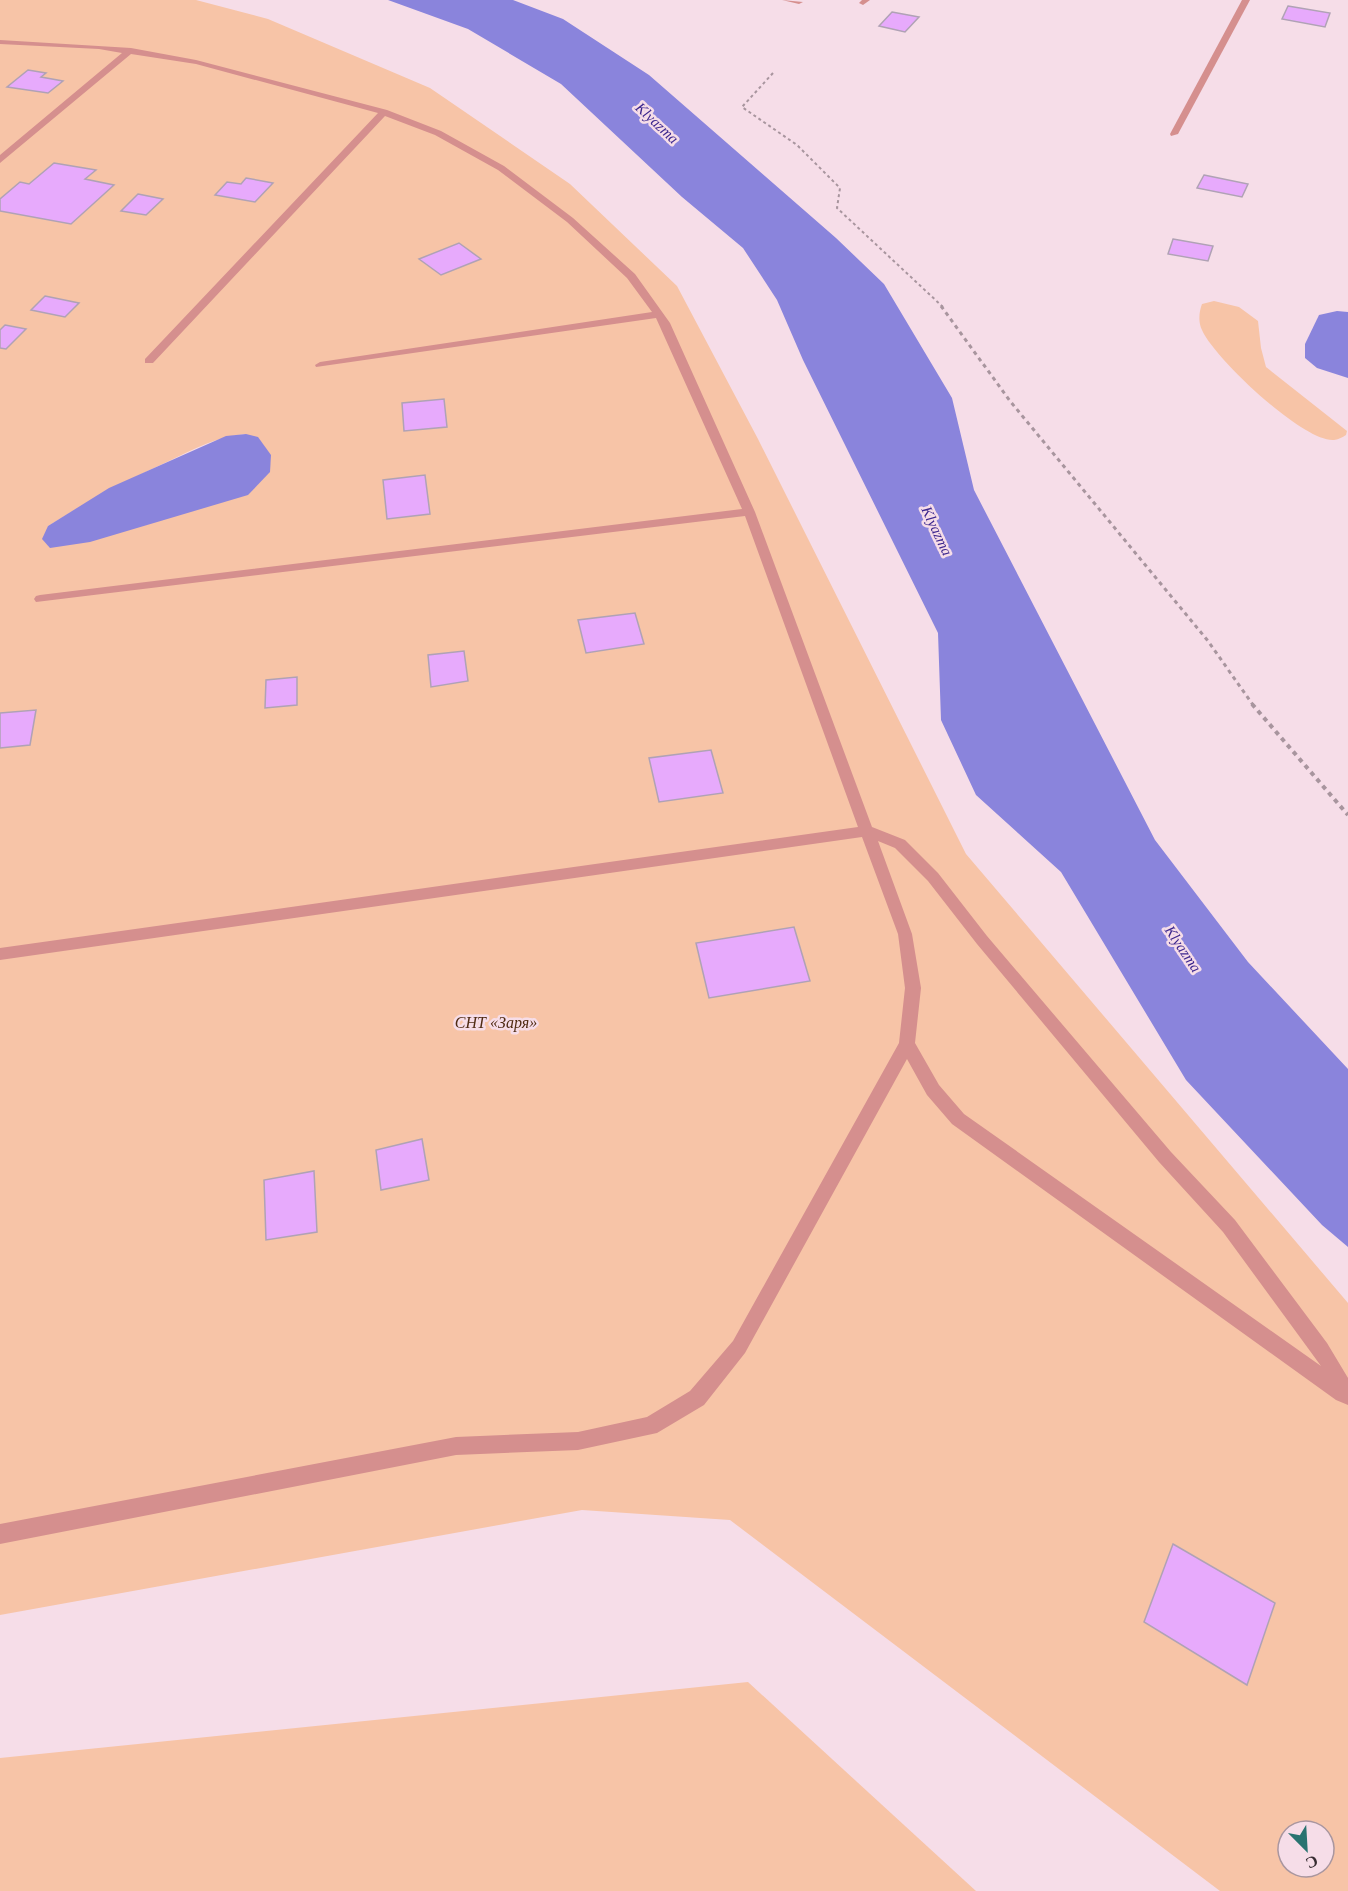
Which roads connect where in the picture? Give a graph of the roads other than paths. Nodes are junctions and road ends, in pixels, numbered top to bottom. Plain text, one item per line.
1 (786, 0) edge
2 (1246, 0) edge
3 (799, 2) dead end
4 (0, 42) edge
5 (130, 51) junction
6 (384, 112) junction
7 (1174, 134) dead end
8 (0, 159) edge
9 (659, 314) junction
10 (149, 361) dead end
11 (320, 365) dead end
12 (749, 512) junction
13 (40, 599) dead end
14 (868, 831) junction
15 (0, 954) edge
16 (907, 1044) junction
17 (1348, 1396) edge
18 (0, 1534) edge

1 - 3 street
2 - 7 street
4 - 5 street
5 - 6 street
5 - 8 street
6 - 9 street
6 - 10 street
9 - 11 street
9 - 12 street
12 - 13 street
12 - 14 street
14 - 15 street
14 - 16 street
14 - 17 street
16 - 17 street
16 - 18 street

